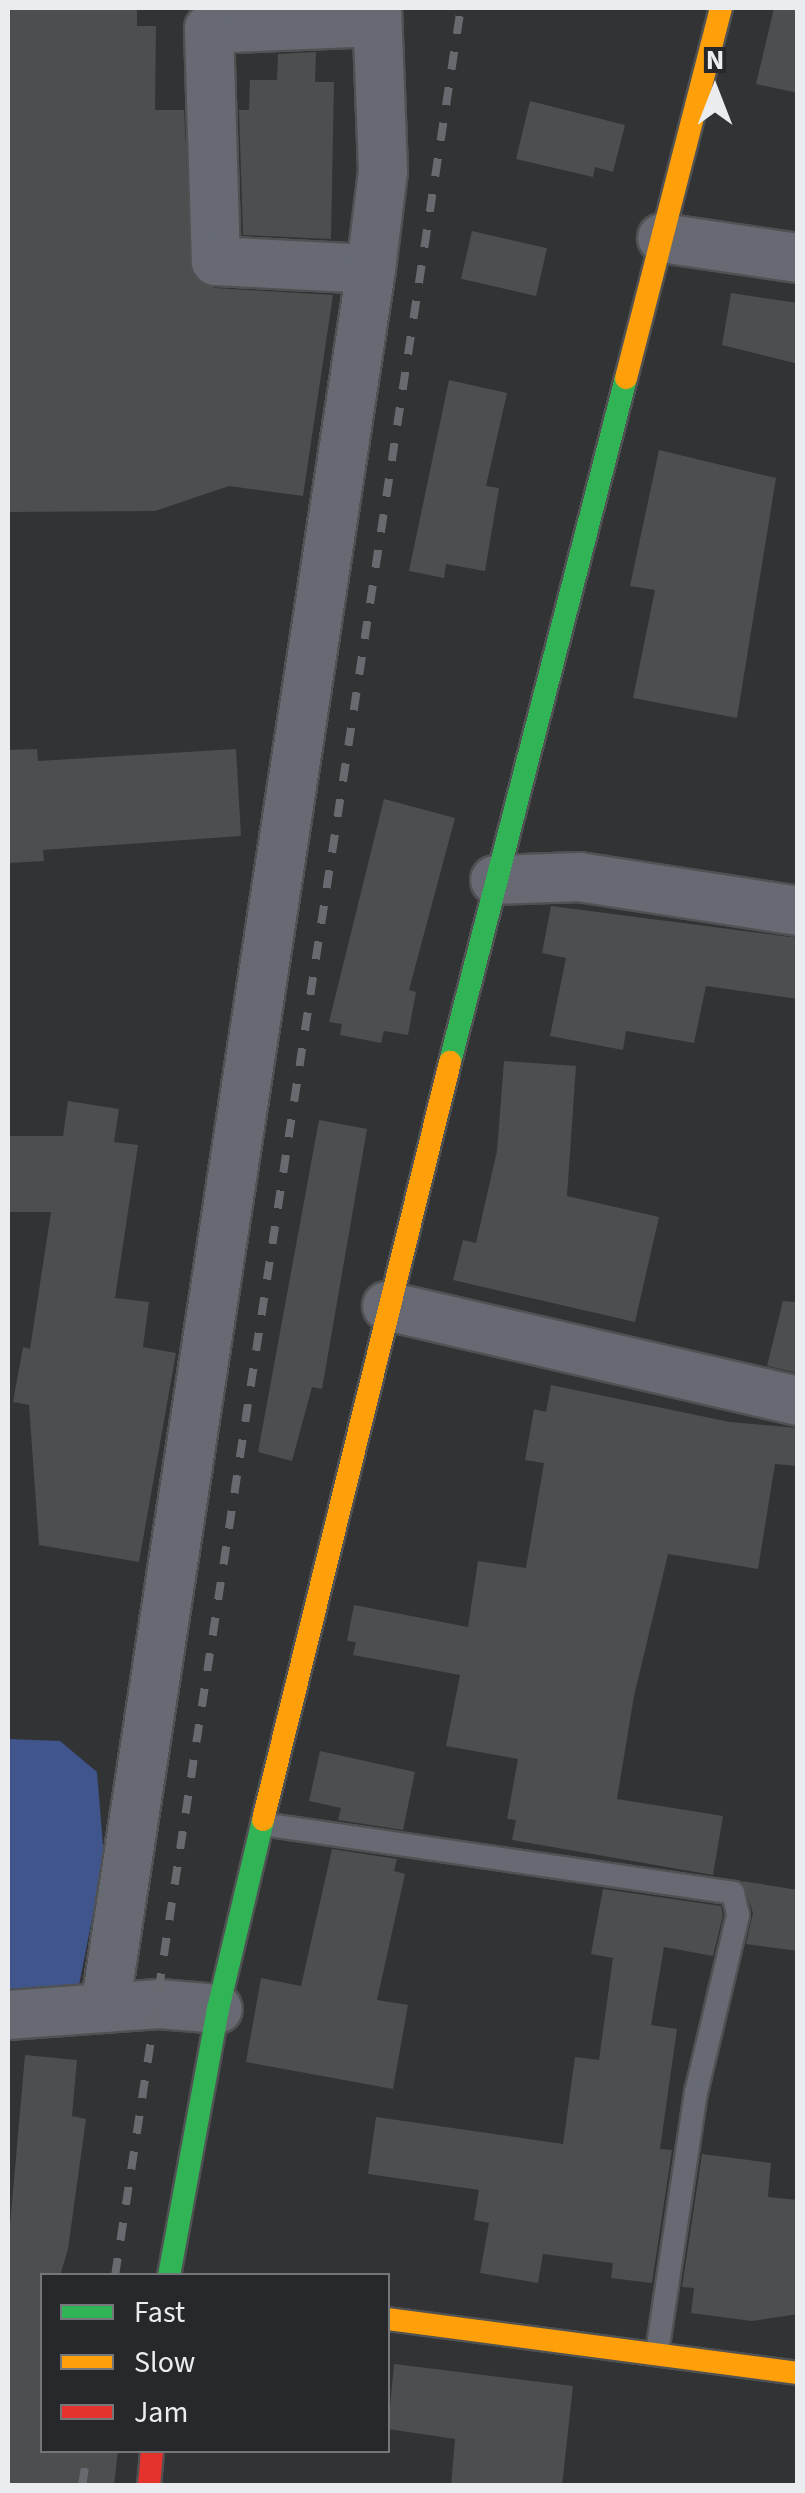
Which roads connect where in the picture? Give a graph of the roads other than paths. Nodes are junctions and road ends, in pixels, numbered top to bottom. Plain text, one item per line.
1 (721, 8) edge
2 (377, 15) edge
3 (662, 238) junction
4 (798, 258) edge
5 (371, 269) junction
6 (496, 880) junction
7 (798, 911) edge
8 (387, 1306) junction
9 (798, 1401) edge
10 (262, 1824) junction
11 (105, 2008) junction
12 (218, 2009) junction
13 (8, 2016) edge
14 (170, 2273) edge
15 (390, 2319) edge
16 (657, 2355) junction
17 (798, 2373) edge
18 (152, 2453) edge
19 (149, 2486) edge

1 - 3 street
2 - 5 street
2 - 5 street
3 - 4 street
3 - 6 street
5 - 11 street
6 - 7 street
6 - 8 street
8 - 9 street
8 - 10 street
10 - 12 street
10 - 16 lane
11 - 12 street
11 - 13 street
12 - 14 street
15 - 16 street
16 - 17 street
18 - 19 street

